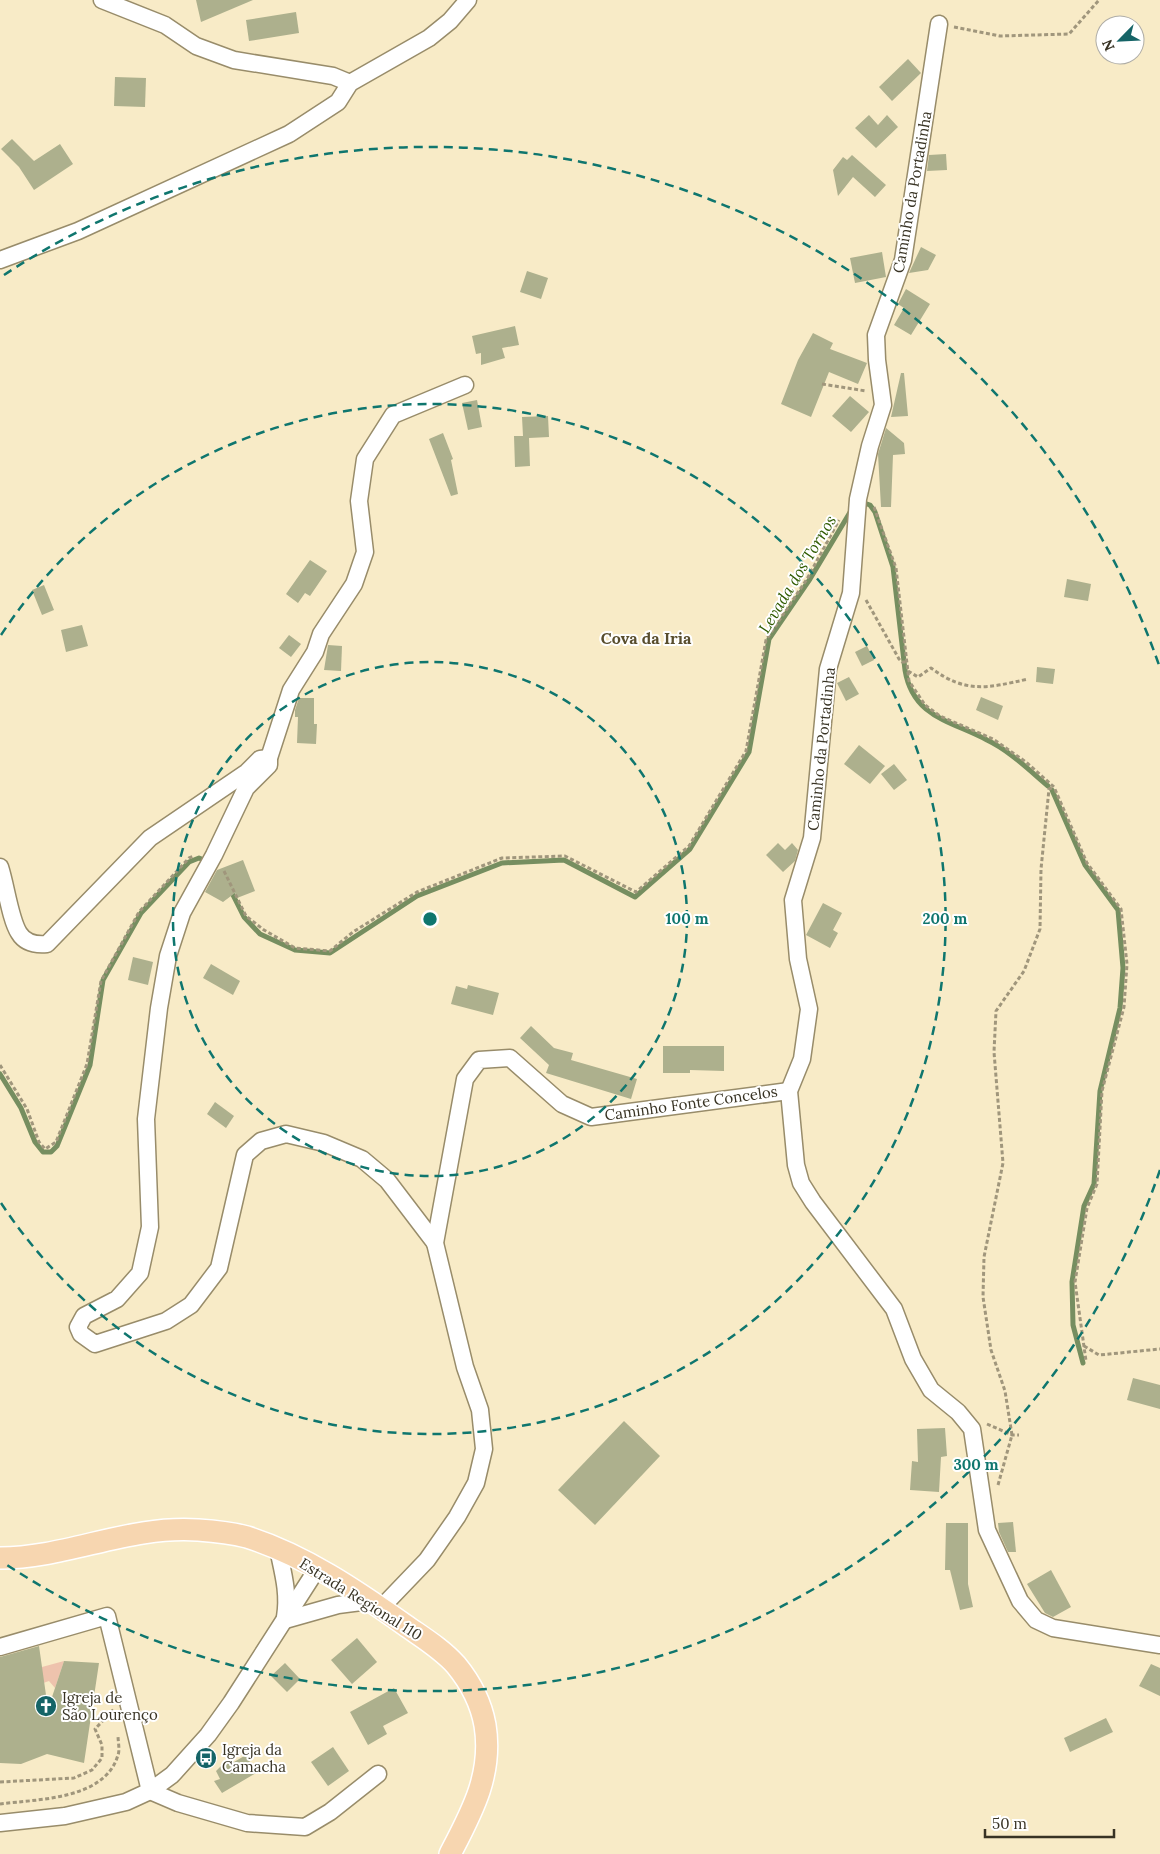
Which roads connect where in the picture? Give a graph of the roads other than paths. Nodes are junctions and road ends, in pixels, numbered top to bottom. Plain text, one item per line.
1 (102, 0) edge
2 (468, 0) edge
3 (939, 24) road end
4 (350, 83) junction
5 (0, 260) edge
6 (465, 385) dead end
7 (269, 758) junction
8 (0, 867) edge
9 (789, 1090) junction
10 (435, 1243) junction
11 (278, 1549) junction
12 (0, 1558) edge
13 (317, 1569) junction
14 (375, 1605) junction
15 (285, 1620) junction
16 (1160, 1645) edge
17 (0, 1647) edge
18 (378, 1774) dead end
19 (150, 1791) junction
20 (0, 1823) edge
21 (450, 1854) edge

1 - 4 street
2 - 4 street
3 - 9 street, Caminho da Portadinha
4 - 5 street
6 - 7 street
7 - 8 street
7 - 10 street
9 - 10 street, Caminho Fonte Concelos
9 - 16 street, Caminho Fonte Concelos
10 - 14 street, Caminho Fonte Concelos
11 - 12 main road, Estrada Regional 110
11 - 13 main road, Estrada Regional 110
11 - 15 street
13 - 14 main road, Estrada Regional 110
13 - 15 street
14 - 15 street
14 - 21 main road, Estrada Regional 110
15 - 19 street
17 - 19 street
18 - 19 street
19 - 20 street

